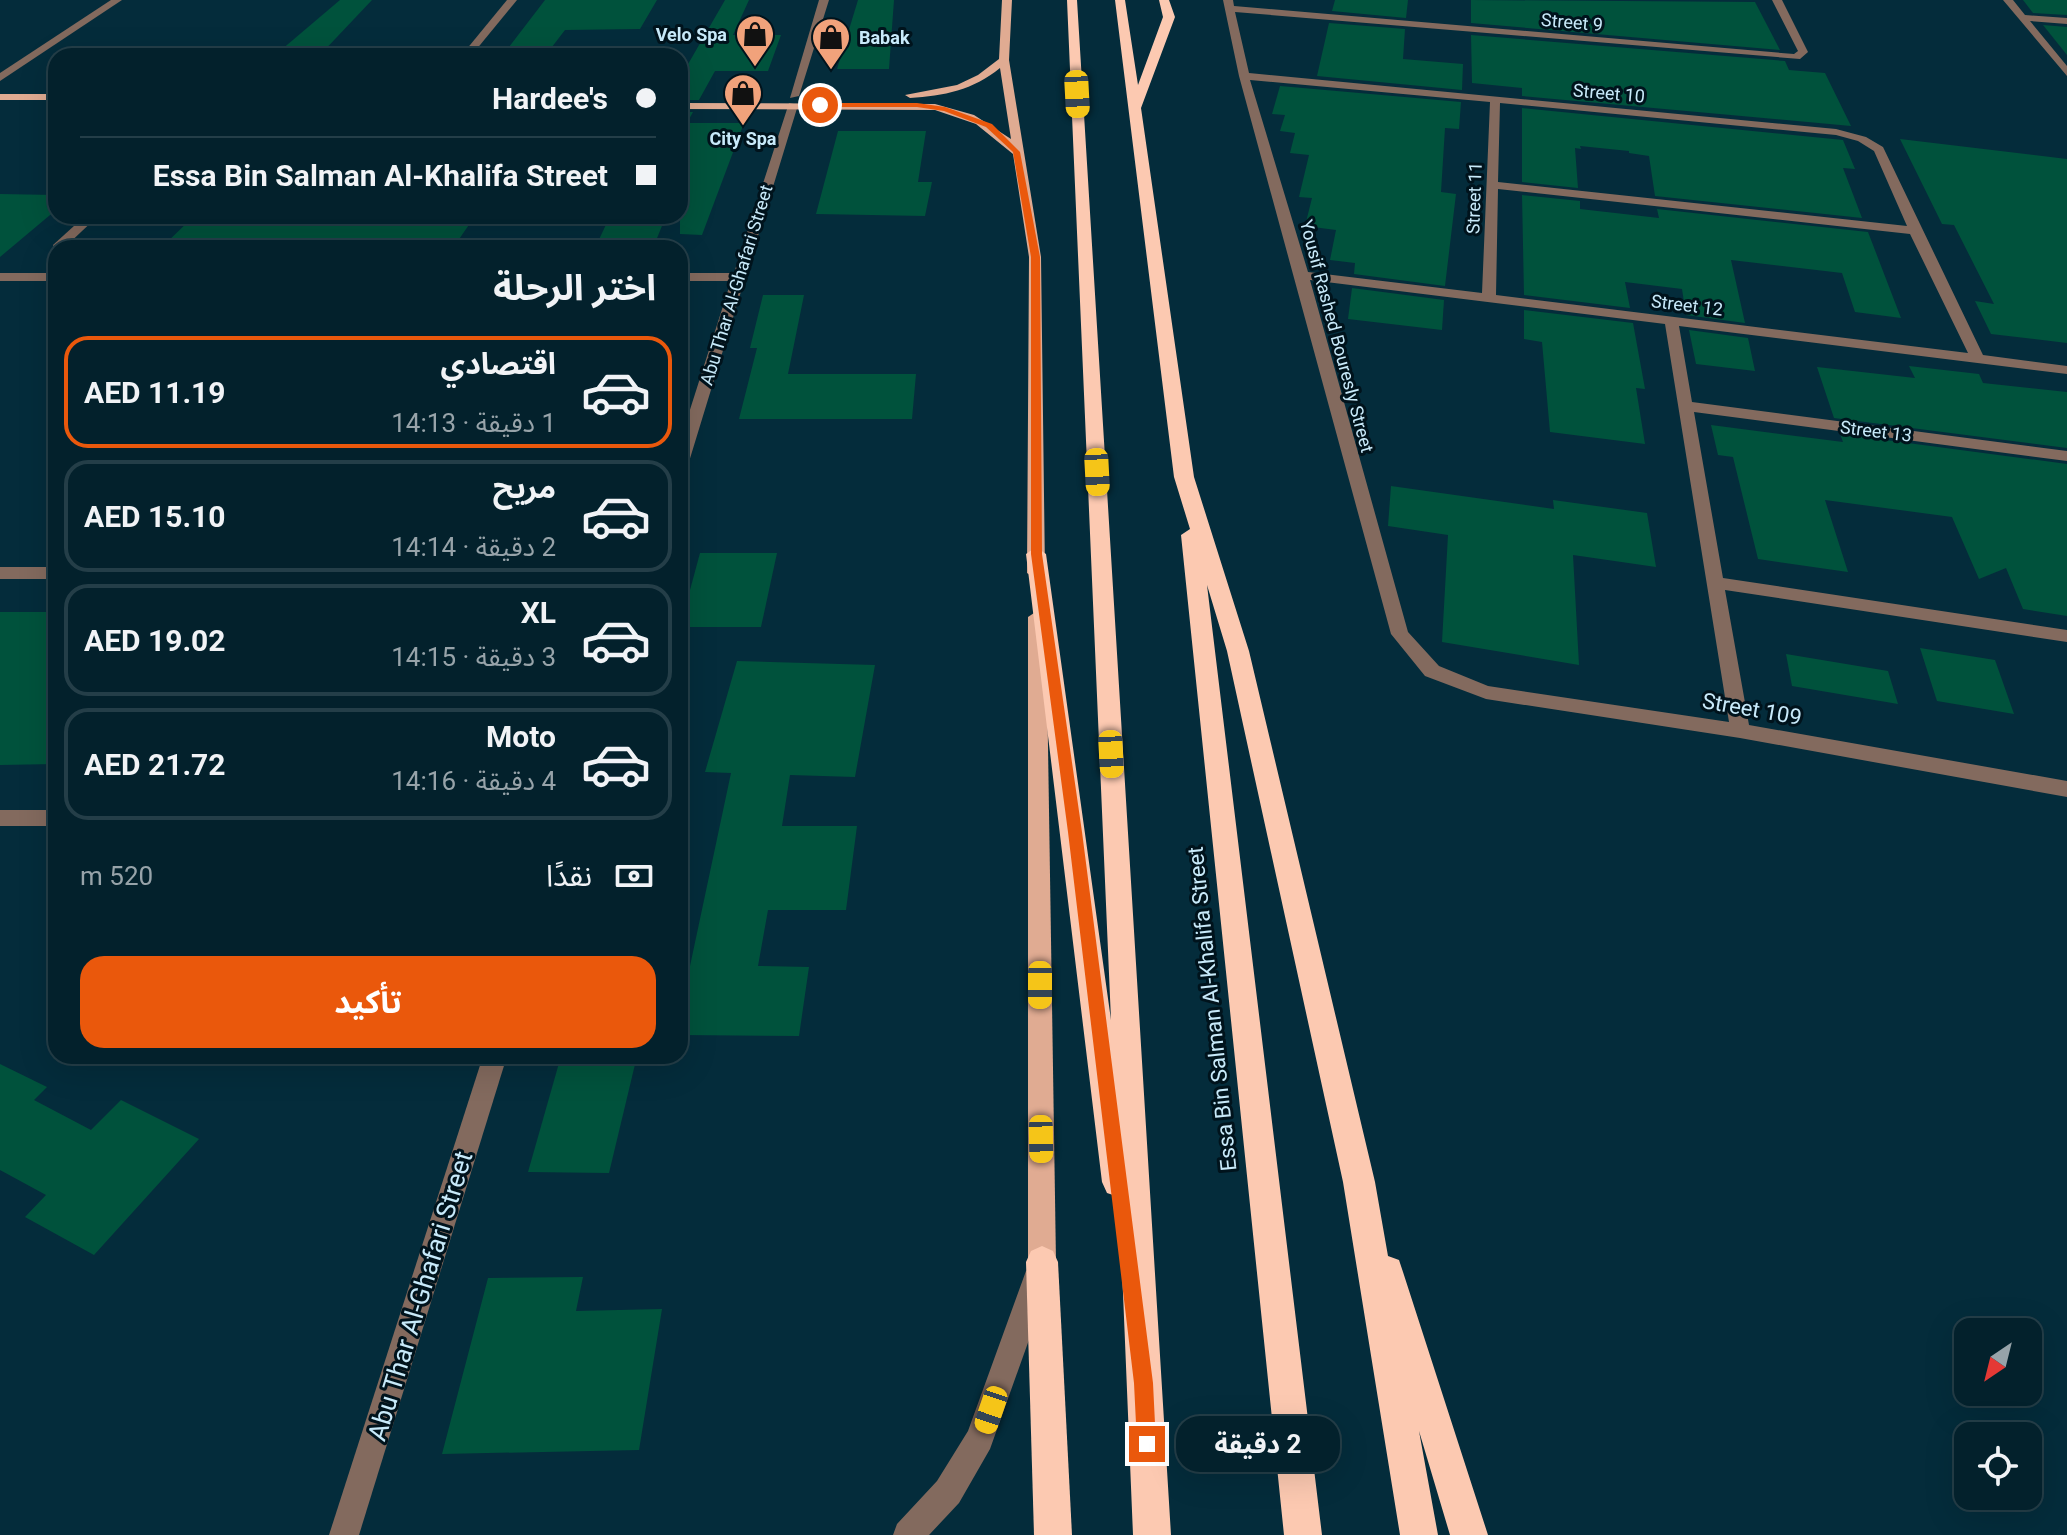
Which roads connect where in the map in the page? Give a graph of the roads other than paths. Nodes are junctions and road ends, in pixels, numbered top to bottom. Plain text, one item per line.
1 (117, 0) edge
2 (512, 0) edge
3 (824, 0) edge
4 (1007, 0) edge
5 (1072, 0) edge
6 (1120, 0) edge
7 (1164, 0) edge
8 (1777, 0) edge
9 (2008, 0) edge
10 (1229, 5) edge
11 (2021, 18) junction
12 (2067, 21) edge
13 (473, 48) edge
14 (1004, 60) junction
15 (2067, 73) edge
16 (1244, 76) junction
17 (0, 78) edge
18 (951, 91) junction
19 (688, 96) edge
20 (0, 97) edge
21 (48, 97) edge
22 (793, 100) junction
23 (1495, 100) junction
24 (688, 106) edge
25 (0, 107) edge
26 (48, 107) edge
27 (1135, 108) junction
28 (949, 110) junction
29 (1017, 152) junction
30 (1493, 185) junction
31 (83, 224) edge
32 (1915, 231) junction
33 (65, 240) edge
34 (48, 256) edge
35 (1302, 275) junction
36 (0, 277) edge
37 (26, 277) junction
38 (48, 277) edge
39 (688, 277) edge
40 (739, 277) junction
41 (1489, 298) junction
42 (1671, 321) junction
43 (1978, 359) junction
44 (2067, 370) edge
45 (1685, 406) junction
46 (688, 440) edge
47 (2067, 456) edge
48 (1184, 477) junction
49 (1036, 554) junction
50 (0, 573) edge
51 (48, 573) edge
52 (1715, 583) junction
53 (2067, 636) edge
54 (1432, 671) joint
55 (1740, 731) junction
56 (2067, 789) edge
57 (0, 818) edge
58 (48, 818) edge
59 (492, 1064) edge
60 (1359, 1182) junction
61 (1042, 1262) junction
62 (1143, 1383) junction
63 (344, 1535) edge
64 (908, 1535) edge
65 (1053, 1535) edge
66 (1152, 1535) edge
67 (1303, 1535) edge
68 (1419, 1535) edge
69 (1469, 1535) edge

1 - 17 street
2 - 13 street
3 - 22 street, Abu Thar Al-Ghafari Street
4 - 14 main road
5 - 62 highway
6 - 27 highway
7 - 27 highway
8 - 10 street, Street 9
9 - 11 street
10 - 16 street, Yousif Rashed Bouresly Street
11 - 12 street
11 - 15 street
14 - 18 main road
14 - 29 main road
16 - 23 street, Street 10
16 - 35 street, Yousif Rashed Bouresly Street
18 - 22 main road
18 - 28 main road
19 - 22 main road
20 - 21 main road
22 - 24 main road
22 - 28 main road
22 - 40 street, Abu Thar Al-Ghafari Street
23 - 30 street, Street 11
23 - 32 street, Street 10
25 - 26 main road
27 - 48 highway
28 - 29 main road
29 - 49 main road
30 - 32 street
30 - 41 street, Street 11
31 - 33 street
32 - 43 street, Street 10
34 - 37 street
35 - 41 street, Street 12
35 - 54 street, Yousif Rashed Bouresly Street
36 - 37 street
37 - 38 street
39 - 40 street
40 - 46 street, Abu Thar Al-Ghafari Street
41 - 42 street, Street 12
42 - 43 street, Street 12
42 - 45 street
43 - 44 street, Street 12
45 - 47 street, Street 13
45 - 52 street
48 - 60 highway
48 - 67 highway, Essa Bin Salman Al-Khalifa Street
49 - 61 main road
49 - 62 highway
50 - 51 street
52 - 53 street
52 - 55 street
54 - 55 street, Street 109
55 - 56 street, Street 109
57 - 58 street
59 - 63 street, Abu Thar Al-Ghafari Street
60 - 68 highway
60 - 69 highway
61 - 64 street
61 - 65 highway
62 - 66 highway

